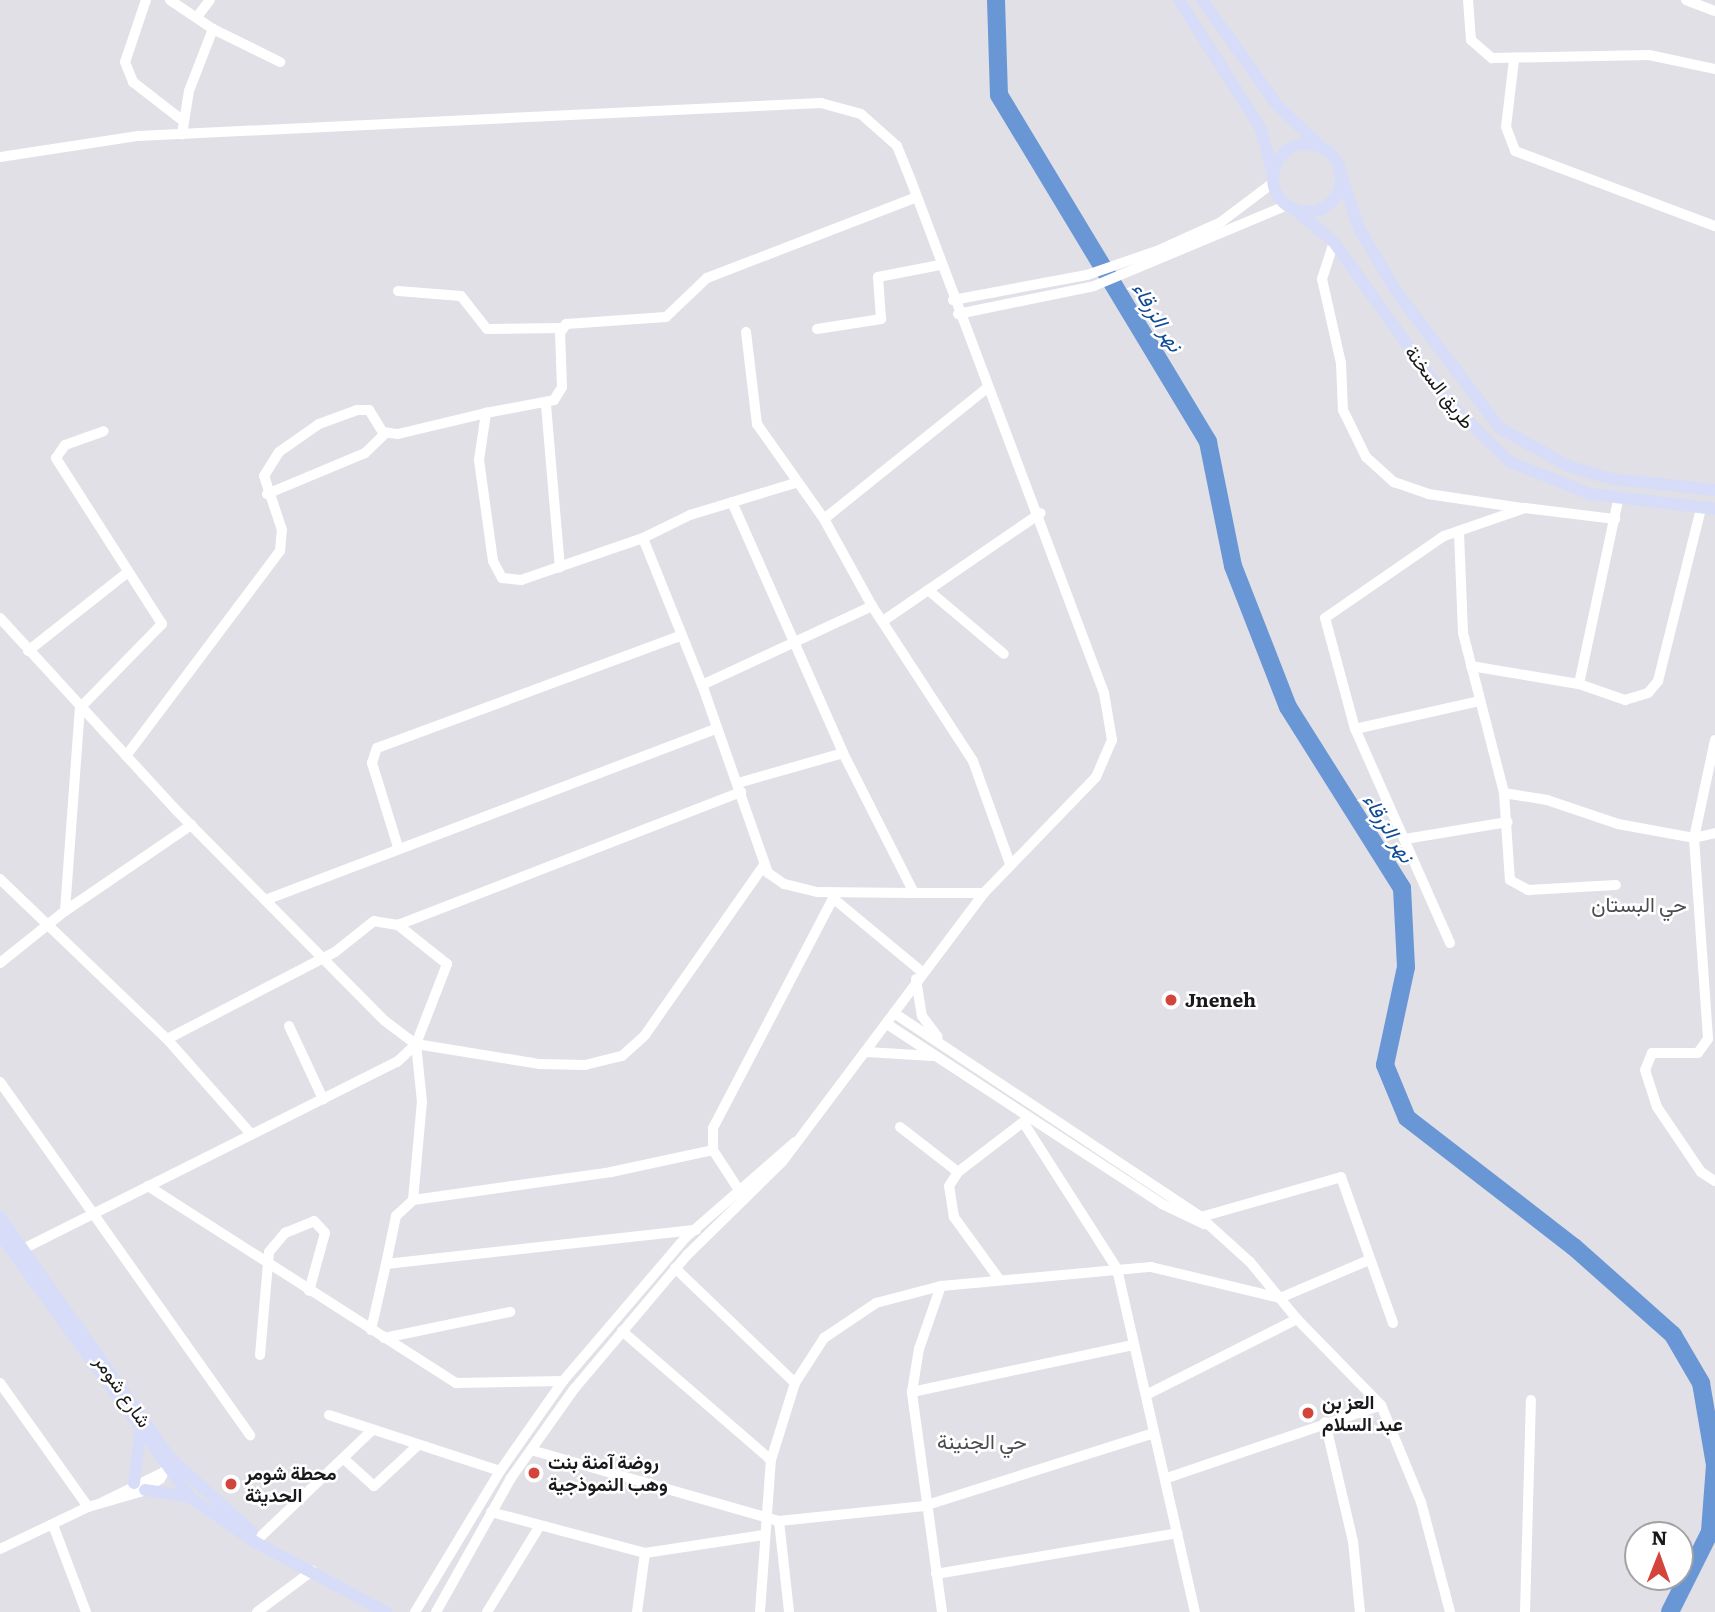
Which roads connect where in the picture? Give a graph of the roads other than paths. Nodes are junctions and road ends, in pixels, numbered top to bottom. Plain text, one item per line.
1 (146, 0) edge
2 (170, 0) edge
3 (210, 0) edge
4 (1179, 0) edge
5 (1202, 0) edge
6 (1468, 0) edge
7 (1686, 0) edge
8 (1715, 11) edge
9 (197, 17) junction
10 (213, 29) junction
11 (1514, 61) junction
12 (279, 62) dead end
13 (1715, 69) edge
14 (182, 120) junction
15 (182, 134) junction
16 (1321, 147) junction
17 (0, 157) edge
18 (1341, 174) junction
19 (1274, 178) junction
20 (917, 197) junction
21 (1291, 207) junction
22 (1715, 226) edge
23 (1334, 242) junction
24 (940, 265) junction
25 (398, 291) dead end
26 (953, 300) junction
27 (958, 314) junction
28 (561, 328) junction
29 (817, 329) dead end
30 (746, 332) dead end
31 (986, 388) junction
32 (546, 405) junction
33 (486, 413) junction
34 (104, 431) dead end
35 (386, 433) junction
36 (795, 483) junction
37 (1715, 490) edge
38 (267, 494) junction
39 (1618, 500) junction
40 (732, 502) junction
41 (1525, 508) junction
42 (1701, 508) junction
43 (1715, 509) edge
44 (1041, 513) junction
45 (824, 519) junction
46 (1615, 519) junction
47 (1459, 533) junction
48 (642, 538) junction
49 (561, 567) junction
50 (128, 572) junction
51 (928, 590) junction
52 (872, 606) junction
53 (0, 618) edge
54 (883, 621) junction
55 (682, 635) junction
56 (794, 644) junction
57 (28, 651) junction
58 (1004, 654) dead end
59 (1471, 666) junction
60 (1579, 684) junction
61 (702, 685) junction
62 (1479, 701) junction
63 (80, 708) junction
64 (717, 728) junction
65 (1355, 729) junction
66 (1715, 740) edge
67 (843, 753) junction
68 (126, 756) junction
69 (739, 787) junction
70 (1504, 793) junction
71 (1508, 822) junction
72 (191, 825) junction
73 (1715, 833) edge
74 (1694, 838) junction
75 (1405, 839) junction
76 (398, 847) junction
77 (1010, 863) junction
78 (764, 865) junction
79 (0, 880) edge
80 (1616, 885) dead end
81 (914, 893) junction
82 (984, 893) junction
83 (835, 896) junction
84 (268, 899) junction
85 (65, 911) junction
86 (48, 923) junction
87 (398, 925) junction
88 (1450, 943) dead end
89 (324, 957) junction
90 (0, 964) edge
91 (919, 975) junction
92 (894, 1013) junction
93 (887, 1024) junction
94 (289, 1026) dead end
95 (167, 1039) junction
96 (416, 1044) junction
97 (948, 1048) junction
98 (867, 1052) junction
99 (938, 1057) junction
100 (0, 1082) edge
101 (323, 1099) junction
102 (1033, 1104) junction
103 (1026, 1120) junction
104 (900, 1127) dead end
105 (251, 1134) junction
106 (804, 1135) junction
107 (713, 1150) junction
108 (958, 1172) junction
109 (1715, 1181) edge
110 (148, 1186) junction
111 (737, 1187) junction
112 (413, 1199) junction
113 (94, 1215) junction
114 (0, 1217) edge
115 (1198, 1220) junction
116 (694, 1230) junction
117 (708, 1233) junction
118 (0, 1234) edge
119 (23, 1249) junction
120 (266, 1260) junction
121 (1369, 1260) junction
122 (386, 1264) junction
123 (675, 1268) junction
124 (1117, 1269) junction
125 (999, 1279) junction
126 (941, 1286) junction
127 (309, 1291) junction
128 (1280, 1298) junction
129 (510, 1312) dead end
130 (1297, 1319) junction
131 (1393, 1323) dead end
132 (371, 1331) junction
133 (622, 1331) junction
134 (384, 1338) junction
135 (1133, 1345) junction
136 (260, 1355) dead end
137 (563, 1381) junction
138 (0, 1383) edge
139 (795, 1383) junction
140 (912, 1392) junction
141 (1146, 1395) junction
142 (1531, 1400) dead end
143 (1381, 1405) junction
144 (329, 1415) dead end
145 (1325, 1422) junction
146 (372, 1431) junction
147 (1154, 1433) junction
148 (140, 1435) junction
149 (250, 1436) dead end
150 (417, 1446) junction
151 (531, 1450) junction
152 (344, 1459) junction
153 (771, 1460) junction
154 (168, 1464) junction
155 (500, 1471) junction
156 (1167, 1478) junction
157 (140, 1486) junction
158 (191, 1498) junction
159 (924, 1506) junction
160 (88, 1507) junction
161 (491, 1512) junction
162 (765, 1518) junction
163 (779, 1521) junction
164 (53, 1525) junction
165 (539, 1527) junction
166 (1178, 1534) junction
167 (764, 1535) junction
168 (261, 1542) junction
169 (0, 1549) edge
170 (645, 1553) junction
171 (312, 1571) junction
172 (936, 1574) junction
173 (86, 1612) edge
174 (257, 1612) edge
175 (386, 1612) edge
176 (415, 1612) edge
177 (436, 1612) edge
178 (487, 1612) edge
179 (637, 1612) edge
180 (760, 1612) edge
181 (789, 1612) edge
182 (942, 1612) edge
183 (1195, 1612) edge
184 (1360, 1612) edge
185 (1450, 1612) edge
186 (1525, 1612) edge

1 - 14 street
2 - 9 street
3 - 9 street
4 - 19 main road
5 - 16 main road
6 - 11 street
7 - 8 street
9 - 10 street
10 - 12 street
10 - 14 street
11 - 13 street
11 - 22 street
14 - 15 street
15 - 17 street
15 - 20 street
16 - 18 main road
16 - 19 main road
18 - 21 main road
18 - 37 main road, طريق السخنة
19 - 21 main road
19 - 26 street
20 - 24 street
20 - 28 street
21 - 23 main road, طريق السخنة
21 - 27 street
23 - 39 main road, طريق السخنة
23 - 41 street
24 - 26 street
24 - 29 street
25 - 28 street
26 - 27 street
27 - 31 street
28 - 32 street
30 - 36 street
31 - 44 street
31 - 45 street
32 - 33 street
32 - 49 street
33 - 35 street
33 - 49 street
34 - 50 street
35 - 38 street
35 - 38 street
36 - 40 street
36 - 45 street
38 - 68 street
39 - 42 main road, طريق السخنة
39 - 46 street
40 - 48 street
40 - 56 street
41 - 46 street
41 - 47 street
42 - 43 main road, طريق السخنة
42 - 60 street
44 - 51 street
44 - 77 street
45 - 52 street
46 - 60 street
47 - 59 street
47 - 65 street
48 - 49 street
48 - 55 street
50 - 57 street
50 - 63 street
51 - 54 street
51 - 58 street
52 - 54 street
52 - 56 street
53 - 57 street
54 - 77 street
55 - 61 street
55 - 76 street
56 - 61 street
56 - 67 street
57 - 63 street
59 - 60 street
59 - 62 street
61 - 64 street
62 - 65 street
62 - 70 street
63 - 68 street
63 - 85 street
64 - 69 street
64 - 76 street
65 - 75 street
66 - 74 street
67 - 69 street
67 - 81 street
68 - 72 street
69 - 78 street
69 - 87 street
70 - 71 street
70 - 74 street
71 - 75 street
71 - 80 street
72 - 84 street
72 - 85 street
73 - 74 street
74 - 109 street
75 - 88 street
76 - 84 street
77 - 82 street
78 - 83 street
78 - 96 street
79 - 86 street
81 - 82 street
81 - 83 street
82 - 91 street
83 - 91 street
83 - 107 street
84 - 89 street
85 - 86 street
86 - 90 street
86 - 95 street
87 - 89 street
87 - 96 street
89 - 95 street
89 - 96 street
91 - 92 street
91 - 97 street
92 - 93 street
92 - 97 street
93 - 98 street
93 - 99 street
94 - 101 street
95 - 105 street
96 - 101 street
96 - 112 street
97 - 102 street
98 - 99 street
98 - 106 street
99 - 103 street
100 - 113 street
101 - 105 street
102 - 103 street
102 - 115 street
103 - 108 street
103 - 115 street
103 - 124 street
104 - 108 street
105 - 110 street
106 - 111 street
106 - 117 street
107 - 111 street
107 - 112 street
108 - 125 street
110 - 113 street
110 - 120 street
111 - 116 street
112 - 122 street
113 - 119 street
113 - 149 street
114 - 119 main road, شارع شومر
115 - 121 street
115 - 128 street
116 - 117 street
116 - 122 street
116 - 137 street
117 - 123 street
118 - 148 main road, شارع شومر
119 - 154 main road, شارع شومر
120 - 127 street
120 - 127 street
120 - 136 street
121 - 128 street
121 - 131 street
122 - 132 street
123 - 133 street
123 - 139 street
124 - 125 street
124 - 128 street
124 - 135 street
125 - 126 street
126 - 139 street
126 - 140 street
127 - 132 street
128 - 130 street
129 - 134 street
130 - 141 street
130 - 143 street
132 - 134 street
133 - 151 street
133 - 153 street
134 - 137 street
135 - 140 street
135 - 141 street
137 - 155 street
138 - 160 street
139 - 153 street
140 - 159 street
141 - 147 street
142 - 186 street
143 - 145 street
143 - 185 street
144 - 146 street
145 - 156 street
145 - 184 street
146 - 150 street
146 - 152 street
147 - 156 street
147 - 159 street
148 - 154 main road, شارع شومر
148 - 157 main road
150 - 152 street
150 - 155 street
151 - 161 street
151 - 162 street
152 - 168 street
153 - 162 street
154 - 157 street
154 - 158 main road, شارع شومر
154 - 168 main road, شارع شومر
155 - 176 street
156 - 166 street
157 - 158 main road
157 - 160 street
158 - 168 main road, شارع شومر
159 - 163 street
159 - 172 street
160 - 164 street
161 - 165 street
161 - 177 street
162 - 163 street
162 - 167 street
163 - 181 street
164 - 169 street
164 - 173 street
165 - 170 street
165 - 178 street
166 - 172 street
166 - 183 street
167 - 170 street
167 - 180 street
168 - 171 main road, شارع شومر
170 - 179 street
171 - 174 street
171 - 175 main road, شارع شومر
172 - 182 street

